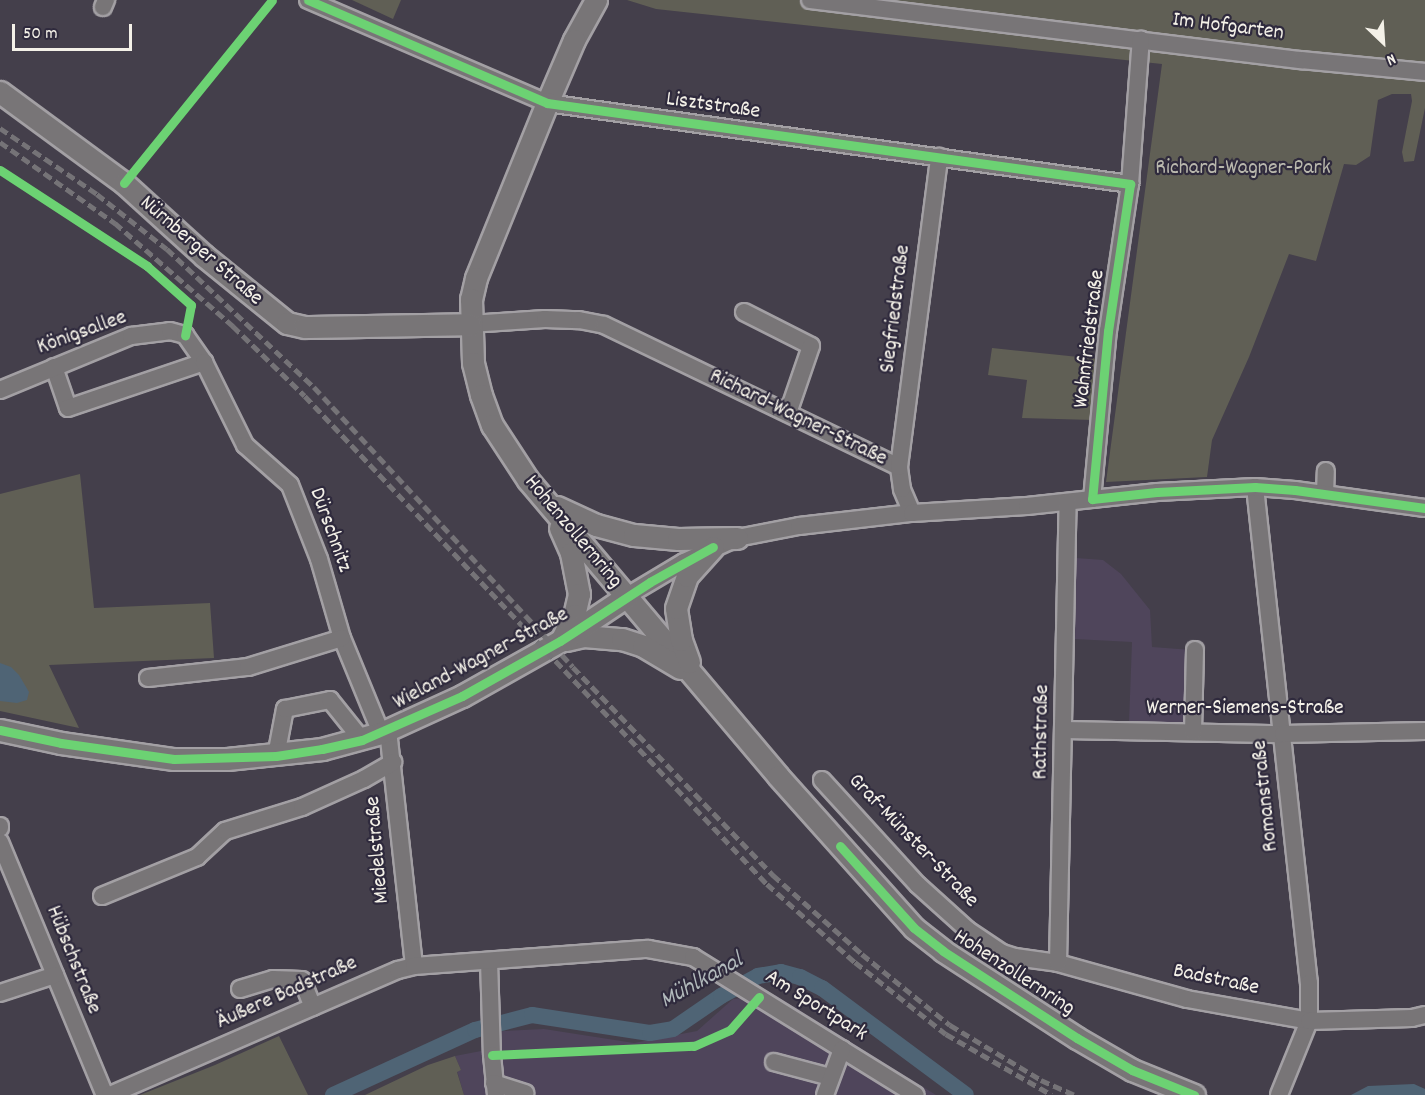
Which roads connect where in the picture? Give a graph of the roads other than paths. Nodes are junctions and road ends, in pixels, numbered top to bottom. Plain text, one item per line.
1 (308, 0) edge
2 (596, 0) edge
3 (810, 0) edge
4 (1141, 39) junction
5 (1425, 72) edge
6 (0, 92) edge
7 (548, 103) junction
8 (939, 157) junction
9 (1130, 184) junction
10 (744, 312) dead end
11 (287, 323) joint
12 (470, 324) junction
13 (204, 362) junction
14 (54, 367) junction
15 (0, 390) edge
16 (788, 413) junction
17 (899, 466) junction
18 (1326, 471) dead end
19 (1255, 487) junction
20 (1332, 495) junction
21 (1092, 499) junction
22 (546, 501) junction
23 (1068, 502) junction
24 (1425, 508) edge
25 (912, 513) junction
26 (737, 538) junction
27 (713, 547) junction
28 (627, 596) junction
29 (342, 638) junction
30 (560, 641) junction
31 (1195, 650) dead end
32 (148, 678) dead end
33 (701, 683) junction
34 (0, 730) edge
35 (1065, 730) junction
36 (1425, 731) edge
37 (1193, 732) junction
38 (377, 734) junction
39 (1283, 734) junction
40 (276, 756) junction
41 (393, 762) junction
42 (822, 780) dead end
43 (0, 842) edge
44 (102, 896) dead end
45 (1002, 953) joint
46 (693, 957) joint
47 (489, 961) junction
48 (1058, 963) junction
49 (414, 966) junction
50 (54, 975) junction
51 (240, 989) dead end
52 (0, 993) edge
53 (313, 1007) junction
54 (1425, 1015) edge
55 (1309, 1021) junction
56 (842, 1049) junction
57 (774, 1062) dead end
58 (830, 1077) junction
59 (495, 1089) edge
60 (525, 1093) dead end
61 (105, 1095) edge
62 (110, 1095) edge
63 (825, 1095) edge
64 (916, 1095) edge
65 (1194, 1095) edge
66 (1279, 1095) edge

1 - 7 street, Lisztstraße
2 - 7 main road, Hohenzollernring
3 - 4 street, Im Hofgarten
4 - 5 street, Im Hofgarten
4 - 9 street, Wahnfriedstraße
6 - 11 main road, Nürnberger Straße
7 - 8 street, Lisztstraße
7 - 12 main road, Hohenzollernring
8 - 9 street, Lisztstraße
8 - 17 street, Siegfriedstraße
9 - 21 street, Wahnfriedstraße
10 - 16 street
11 - 12 main road, Richard-Wagner-Straße
12 - 16 street, Richard-Wagner-Straße
12 - 22 main road, Hohenzollernring
13 - 14 street, Königsallee
13 - 14 street
13 - 29 street, Dürschnitz
14 - 15 street, Königsallee
16 - 17 street, Richard-Wagner-Straße
17 - 25 street, Richard-Wagner-Straße
18 - 20 street
19 - 20 street
19 - 21 street
19 - 39 street, Romanstraße
20 - 24 street
21 - 23 street
22 - 26 main road
22 - 28 main road, Hohenzollernring
22 - 30 main road
23 - 25 street
23 - 35 street, Rathstraße
25 - 26 street, Wieland-Wagner-Straße
26 - 27 street, Wieland-Wagner-Straße
27 - 28 street, Wieland-Wagner-Straße
27 - 33 main road
28 - 30 main road, Wieland-Wagner-Straße
28 - 33 main road, Hohenzollernring
29 - 32 street
29 - 38 street, Dürschnitz
30 - 33 main road
30 - 38 main road, Wieland-Wagner-Straße
31 - 37 street
33 - 65 main road, Hohenzollernring
34 - 40 main road, Wieland-Wagner-Straße
35 - 37 street, Werner-Siemens-Straße
35 - 48 street, Rathstraße
36 - 39 street, Werner-Siemens-Straße
37 - 39 street, Werner-Siemens-Straße
38 - 40 main road, Wieland-Wagner-Straße
38 - 40 street
38 - 41 street, Miedelstraße
39 - 55 street, Romanstraße
41 - 44 street
41 - 49 street, Miedelstraße
42 - 45 street, Graf-Münster-Straße
43 - 50 street, Hübschstraße
45 - 48 street, Badstraße
46 - 47 street, Äußere Badstraße
46 - 56 street, Am Sportpark
47 - 49 street, Äußere Badstraße
47 - 59 street
48 - 55 street, Badstraße
49 - 53 street, Äußere Badstraße
50 - 52 street
50 - 61 street, Hübschstraße
51 - 53 street
53 - 62 street, Äußere Badstraße
54 - 55 street, Badstraße
55 - 66 street, Romanstraße
56 - 58 street
56 - 64 street, Am Sportpark
57 - 58 street
58 - 63 street
59 - 60 street

